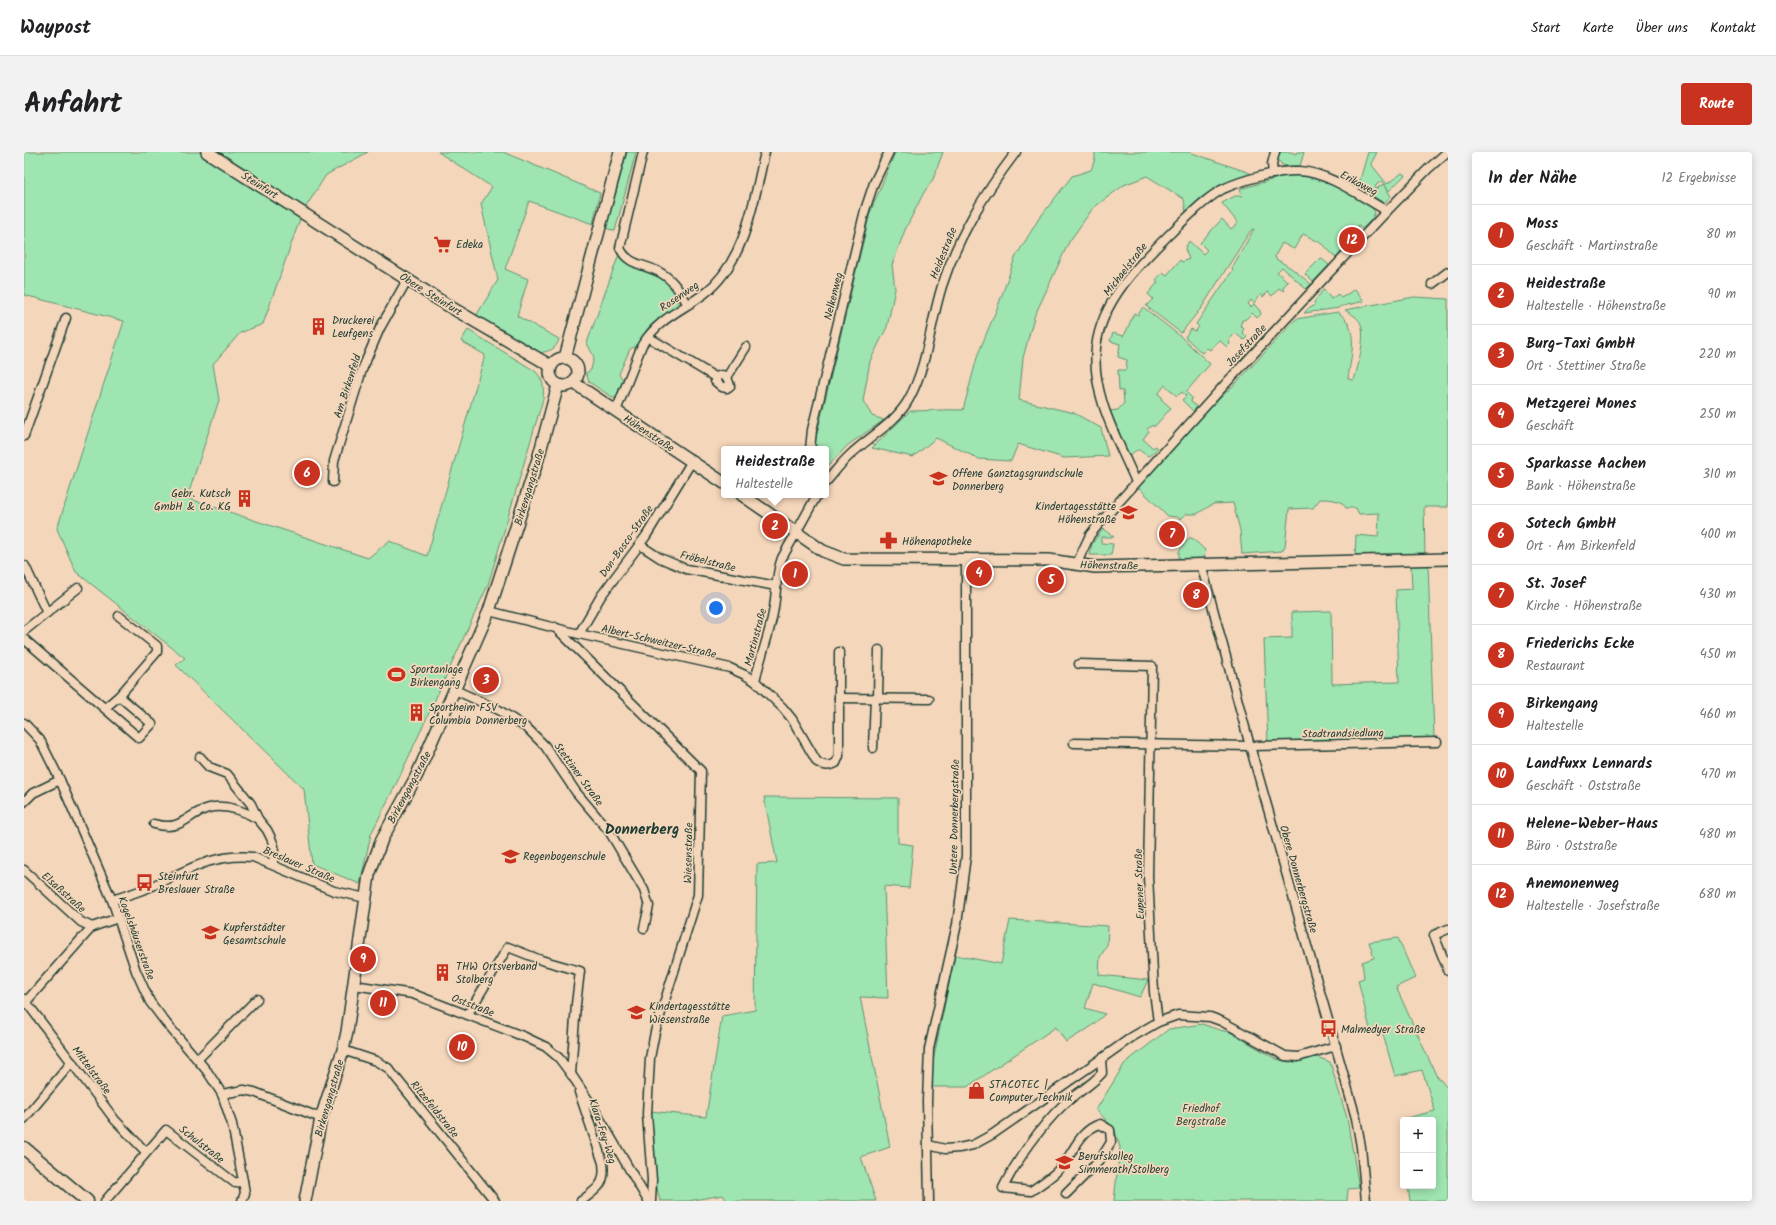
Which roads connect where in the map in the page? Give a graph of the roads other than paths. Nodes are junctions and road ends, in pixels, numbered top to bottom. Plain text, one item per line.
1 (207, 152) edge
2 (620, 152) edge
3 (643, 152) edge
4 (765, 152) edge
5 (889, 152) edge
6 (1016, 152) edge
7 (1275, 152) edge
8 (1447, 152) edge
9 (1273, 174) junction
10 (1386, 211) junction
11 (313, 218) joint
12 (1448, 272) edge
13 (407, 280) junction
14 (1432, 284) dead end
15 (688, 304) junction
16 (66, 318) dead end
17 (648, 336) junction
18 (746, 347) dead end
19 (565, 358) junction
20 (551, 366) junction
21 (574, 383) junction
22 (558, 385) junction
23 (616, 411) junction
24 (24, 436) edge
25 (810, 446) edge
26 (692, 461) junction
27 (829, 478) edge
28 (721, 481) edge
29 (333, 482) dead end
30 (1136, 482) junction
31 (746, 498) edge
32 (815, 498) edge
33 (796, 533) junction
34 (640, 545) junction
35 (966, 558) junction
36 (1448, 559) edge
37 (1201, 564) junction
38 (1076, 565) junction
39 (25, 566) edge
40 (776, 586) junction
41 (78, 588) dead end
42 (489, 611) junction
43 (47, 613) junction
44 (119, 616) dead end
45 (555, 627) junction
46 (24, 631) edge
47 (579, 634) junction
48 (24, 639) edge
49 (879, 650) dead end
50 (839, 652) dead end
51 (1079, 664) dead end
52 (755, 681) junction
53 (455, 690) junction
54 (119, 696) junction
55 (839, 698) junction
56 (876, 698) junction
57 (929, 699) dead end
58 (105, 708) junction
59 (24, 723) edge
60 (1437, 742) dead end
61 (1074, 743) dead end
62 (1151, 745) junction
63 (1250, 746) junction
64 (873, 748) dead end
65 (200, 757) dead end
66 (60, 780) junction
67 (24, 802) edge
68 (258, 819) junction
69 (154, 824) dead end
70 (273, 864) junction
71 (24, 870) edge
72 (366, 898) junction
73 (112, 900) junction
74 (118, 918) junction
75 (92, 927) junction
76 (644, 928) dead end
77 (1448, 929) edge
78 (1448, 970) edge
79 (354, 985) junction
80 (257, 999) dead end
81 (25, 1001) edge
82 (468, 1014) junction
83 (1158, 1022) junction
84 (1336, 1046) junction
85 (343, 1050) junction
86 (198, 1059) junction
87 (1101, 1059) junction
88 (72, 1062) junction
89 (573, 1078) junction
90 (222, 1094) junction
91 (321, 1118) junction
92 (24, 1119) edge
93 (928, 1144) junction
94 (24, 1148) edge
95 (146, 1152) junction
96 (243, 1181) junction
97 (1066, 1194) dead end
98 (87, 1201) edge
99 (105, 1201) edge
100 (242, 1201) edge
101 (305, 1201) edge
102 (495, 1201) edge
103 (581, 1201) edge
104 (649, 1201) edge
105 (929, 1201) edge
106 (1366, 1201) edge

1 - 11 street, Steinfurt
2 - 19 street
3 - 15 street
4 - 15 street, Rosenweg
5 - 25 street, Nelkenweg
6 - 27 street, Heidestraße
7 - 9 street
8 - 10 street, Josefstraße
9 - 10 street, Erikaweg
9 - 30 street, Michaelstraße
10 - 30 street, Josefstraße
11 - 13 street, Obere Steinfurt
12 - 14 street
13 - 20 street, Obere Steinfurt
13 - 29 street, Am Birkenfeld
15 - 17 street, Rosenweg
16 - 24 street
17 - 18 street
17 - 23 street, Rosenweg
19 - 20 street
19 - 21 street
20 - 22 street
21 - 22 street
21 - 23 street, Höhenstraße
22 - 42 street, Birkengangstraße
23 - 26 street, Höhenstraße
26 - 28 street, Höhenstraße
26 - 34 street, Don-Bosco-Straße
30 - 38 street, Josefstraße
31 - 33 street, Höhenstraße
32 - 33 street
33 - 35 street, Höhenstraße
33 - 40 street, Martinstraße
34 - 40 street, Fröbelstraße
34 - 47 street, Don-Bosco-Straße
35 - 38 street, Höhenstraße
35 - 93 street, Untere Donnerbergstraße
36 - 37 street, Höhenstraße
37 - 38 street, Höhenstraße
37 - 63 street, Obere Donnerbergstraße
39 - 43 street
40 - 52 street, Martinstraße
41 - 43 street
42 - 45 street
42 - 53 street, Birkengangstraße
43 - 46 street
44 - 54 street
45 - 47 street, Albert-Schweitzer-Straße
45 - 104 street, Wiesenstraße
47 - 52 street, Albert-Schweitzer-Straße
48 - 58 street
49 - 56 street
50 - 55 street, Martinstraße
51 - 62 street, Eupener Straße
52 - 55 street, Martinstraße
53 - 72 street, Birkengangstraße
53 - 76 street, Stettiner Straße
54 - 58 street
54 - 58 street
55 - 56 street
56 - 57 street
56 - 64 street
59 - 66 street, Kogelshäuserstraße
60 - 63 street, Stadtrandsiedlung
61 - 62 street
62 - 63 street
62 - 83 street, Eupener Straße
63 - 84 street, Obere Donnerbergstraße
65 - 68 street
66 - 67 street
66 - 73 street, Kogelshäuserstraße
68 - 69 street
68 - 70 street
70 - 72 street, Breslauer Straße
70 - 73 street, Breslauer Straße
71 - 75 street, Elsaßstraße
72 - 79 street, Birkengangstraße
73 - 74 street, Kogelshäuserstraße
74 - 75 street
74 - 86 street, Kogelshäuserstraße
75 - 81 street
77 - 78 street
79 - 82 street, Oststraße
79 - 85 street, Birkengangstraße
80 - 86 street
81 - 88 street, Mittelstraße
82 - 89 street, Oststraße
82 - 89 street
83 - 84 street
83 - 87 street
84 - 106 street, Obere Donnerbergstraße
85 - 91 street, Birkengangstraße
85 - 102 street, Ritzefeldstraße
86 - 90 street, Kogelshäuserstraße
87 - 93 street
87 - 97 street
88 - 92 street
88 - 95 street, Mittelstraße
89 - 103 street, Klara-Fey-Weg
89 - 104 street, Oststraße
90 - 91 street
90 - 96 street, Kogelshäuserstraße
91 - 101 street, Birkengangstraße
93 - 105 street, Untere Donnerbergstraße
94 - 98 main road
95 - 96 street, Schulstraße
95 - 99 street, Schulstraße
96 - 100 street, Kogelshäuserstraße

